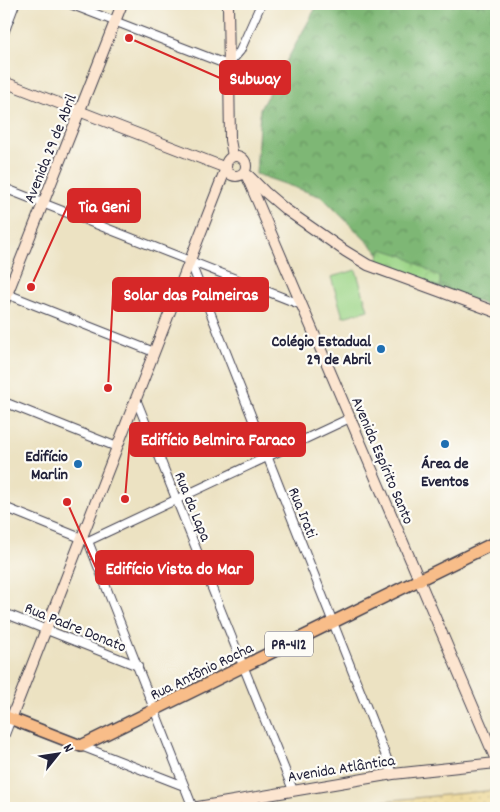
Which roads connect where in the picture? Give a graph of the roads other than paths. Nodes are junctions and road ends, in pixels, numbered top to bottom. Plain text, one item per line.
1 (15, 4) edge
2 (70, 4) edge
3 (122, 4) edge
4 (228, 4) edge
5 (261, 4) edge
6 (115, 21) junction
7 (4, 33) edge
8 (228, 65) junction
9 (4, 82) edge
10 (269, 85) dead end
11 (79, 111) junction
12 (233, 156) junction
13 (226, 168) junction
14 (245, 172) junction
15 (4, 188) edge
16 (43, 204) junction
17 (190, 261) junction
18 (5, 296) edge
19 (302, 305) junction
20 (496, 312) edge
21 (154, 352) junction
22 (136, 399) junction
23 (4, 402) edge
24 (350, 418) junction
25 (117, 447) junction
26 (267, 456) junction
27 (176, 499) junction
28 (4, 507) edge
29 (85, 539) junction
30 (496, 542) edge
31 (419, 580) junction
32 (4, 613) edge
33 (333, 623) junction
34 (46, 629) junction
35 (138, 666) junction
36 (243, 667) junction
37 (155, 710) junction
38 (7, 718) edge
39 (4, 737) edge
40 (81, 746) junction
41 (496, 761) edge
42 (392, 774) junction
43 (184, 786) junction
44 (293, 790) junction
45 (192, 808) edge

1 - 7 street
2 - 6 street
3 - 6 main road, Avenida 29 de Abril
4 - 8 main road
5 - 8 street
6 - 8 street
6 - 11 main road, Avenida 29 de Abril
8 - 10 street
8 - 12 main road
9 - 11 main road
11 - 13 main road
11 - 16 main road, Avenida 29 de Abril
12 - 13 main road
12 - 14 main road
13 - 14 main road
13 - 17 main road
14 - 19 main road, Avenida Espírito Santo
14 - 20 main road
15 - 16 street
16 - 17 street
16 - 18 main road, Avenida 29 de Abril
17 - 19 street
17 - 21 main road
17 - 26 street, Rua Irati
18 - 21 street
19 - 24 main road, Avenida Espírito Santo
21 - 22 main road
22 - 25 main road
22 - 27 street, Rua da Lapa
23 - 25 street
24 - 26 street
24 - 31 main road, Avenida Espírito Santo
25 - 29 main road
26 - 27 street
26 - 33 street, Rua Irati
27 - 29 street
27 - 36 street, Rua da Lapa
28 - 29 street
29 - 34 main road
29 - 35 street
30 - 31 main road, Rua Antônio Rocha / PR-412
31 - 33 main road, Rua Antônio Rocha / PR-412
31 - 41 main road, Avenida Espírito Santo
32 - 34 street, Rua Padre Donato
33 - 36 main road, Rua Antônio Rocha / PR-412
33 - 42 street, Rua Irati
34 - 35 street, Rua Padre Donato
34 - 38 main road
35 - 37 street
36 - 37 main road, Rua Antônio Rocha / PR-412
36 - 44 street, Rua da Lapa
37 - 40 main road, Rua Antônio Rocha / PR-412
37 - 43 street
38 - 39 street
38 - 40 main road
40 - 43 street
41 - 42 main road, Avenida Atlântica
42 - 44 main road, Avenida Atlântica
43 - 45 street
44 - 45 main road, Avenida Atlântica

